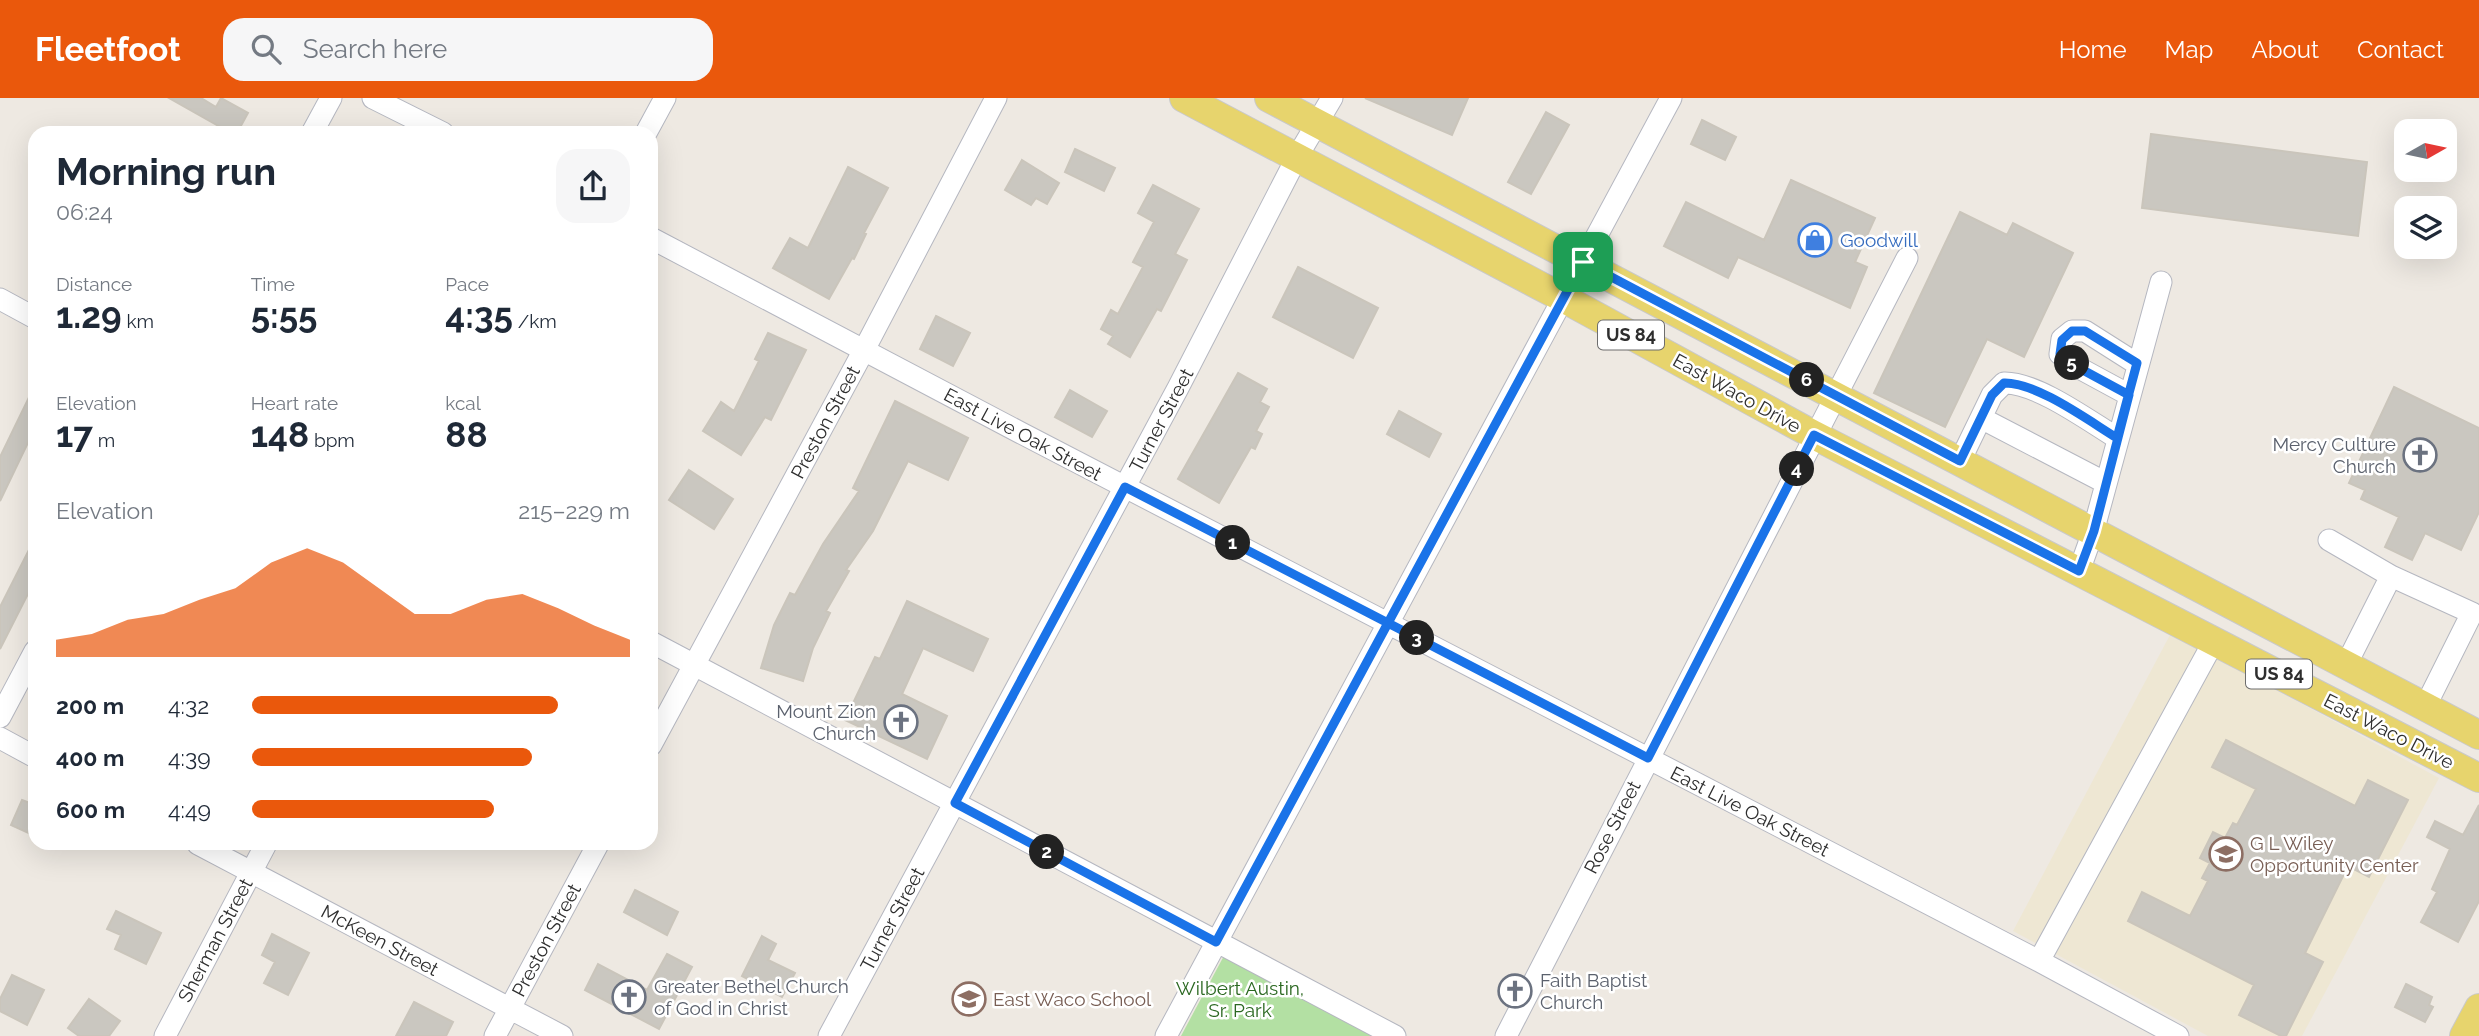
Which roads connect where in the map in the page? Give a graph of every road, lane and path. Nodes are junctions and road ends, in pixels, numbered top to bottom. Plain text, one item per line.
1 (331, 98) edge
2 (373, 98) edge
3 (664, 98) edge
4 (996, 98) edge
5 (1184, 98) edge
6 (1269, 98) edge
7 (1332, 98) edge
8 (1671, 98) edge
9 (1317, 124) junction
10 (316, 126) edge
11 (429, 126) edge
12 (650, 126) edge
13 (1297, 157) junction
14 (658, 242) edge
15 (1907, 258) dead end
16 (1583, 262) junction
17 (2161, 282) dead end
18 (1563, 298) junction
19 (0, 299) edge
20 (28, 313) edge
21 (864, 350) junction
22 (2137, 363) junction
23 (2129, 395) junction
24 (1837, 396) junction
25 (1981, 418) junction
26 (1814, 435) junction
27 (2117, 438) junction
28 (1960, 461) junction
29 (2106, 483) junction
30 (1125, 487) junction
31 (2094, 531) junction
32 (2329, 540) dead end
33 (2079, 571) junction
34 (2391, 576) junction
35 (2475, 611) edge
36 (1388, 623) junction
37 (2214, 641) junction
38 (658, 646) edge
39 (28, 664) edge
40 (694, 665) junction
41 (2346, 666) junction
42 (2425, 707) junction
43 (0, 717) edge
44 (658, 732) edge
45 (2479, 735) edge
46 (0, 738) edge
47 (28, 753) edge
48 (1648, 758) junction
49 (2479, 778) edge
50 (955, 803) junction
51 (209, 850) edge
52 (263, 850) edge
53 (595, 850) edge
54 (251, 872) junction
55 (1216, 942) junction
56 (2039, 961) junction
57 (2479, 1008) edge
58 (509, 1009) junction
59 (2146, 1029) edge
60 (165, 1036) edge
61 (495, 1036) edge
62 (562, 1036) edge
63 (829, 1036) edge
64 (1166, 1036) edge
65 (1395, 1036) edge
66 (1506, 1036) edge
67 (2178, 1036) edge
68 (2464, 1036) edge

1 - 10 street
2 - 11 street
3 - 12 street
4 - 21 street, Preston Street
5 - 13 main road, East Waco Drive / US 84
6 - 9 main road, East Waco Drive / US 84
7 - 9 street, Turner Street
8 - 16 street
9 - 13 street, Turner Street
9 - 16 main road, East Waco Drive / US 84
13 - 18 main road, East Waco Drive / US 84
13 - 30 street, Turner Street
14 - 21 street, East Live Oak Street
15 - 24 street, Rose Street
16 - 18 street
16 - 24 main road, East Waco Drive / US 84
17 - 22 street
18 - 26 main road, East Waco Drive / US 84
18 - 36 street
19 - 20 street
21 - 30 street, East Live Oak Street
21 - 40 street, Preston Street
22 - 23 street
22 - 23 street
23 - 27 street
24 - 26 street, Rose Street
24 - 28 main road, East Waco Drive / US 84
25 - 27 street
25 - 28 street
25 - 29 street
26 - 33 main road, East Waco Drive / US 84
26 - 48 street, Rose Street
27 - 29 street
28 - 31 main road, East Waco Drive / US 84
29 - 31 street
30 - 36 street, East Live Oak Street
30 - 50 street, Turner Street
31 - 33 street
31 - 41 main road, East Waco Drive / US 84
32 - 34 street
33 - 37 main road, East Waco Drive / US 84
34 - 35 street
34 - 41 street
35 - 42 street
36 - 48 street, East Live Oak Street
36 - 55 street
37 - 49 main road, East Waco Drive / US 84
37 - 56 street
38 - 40 street
39 - 43 street
40 - 44 street, Preston Street
40 - 50 street
41 - 42 main road, East Waco Drive / US 84
42 - 45 main road, East Waco Drive / US 84
46 - 47 street
48 - 56 street, East Live Oak Street
48 - 66 street, Rose Street
50 - 55 street
50 - 63 street, Turner Street
51 - 54 street, McKeen Street
52 - 54 street, Sherman Street
53 - 58 street, Preston Street
54 - 58 street, McKeen Street
54 - 60 street, Sherman Street
55 - 64 street
55 - 65 street
56 - 59 street, East Live Oak Street
57 - 68 main road
58 - 61 street, Preston Street
58 - 62 street, McKeen Street
59 - 67 street, East Live Oak Street

